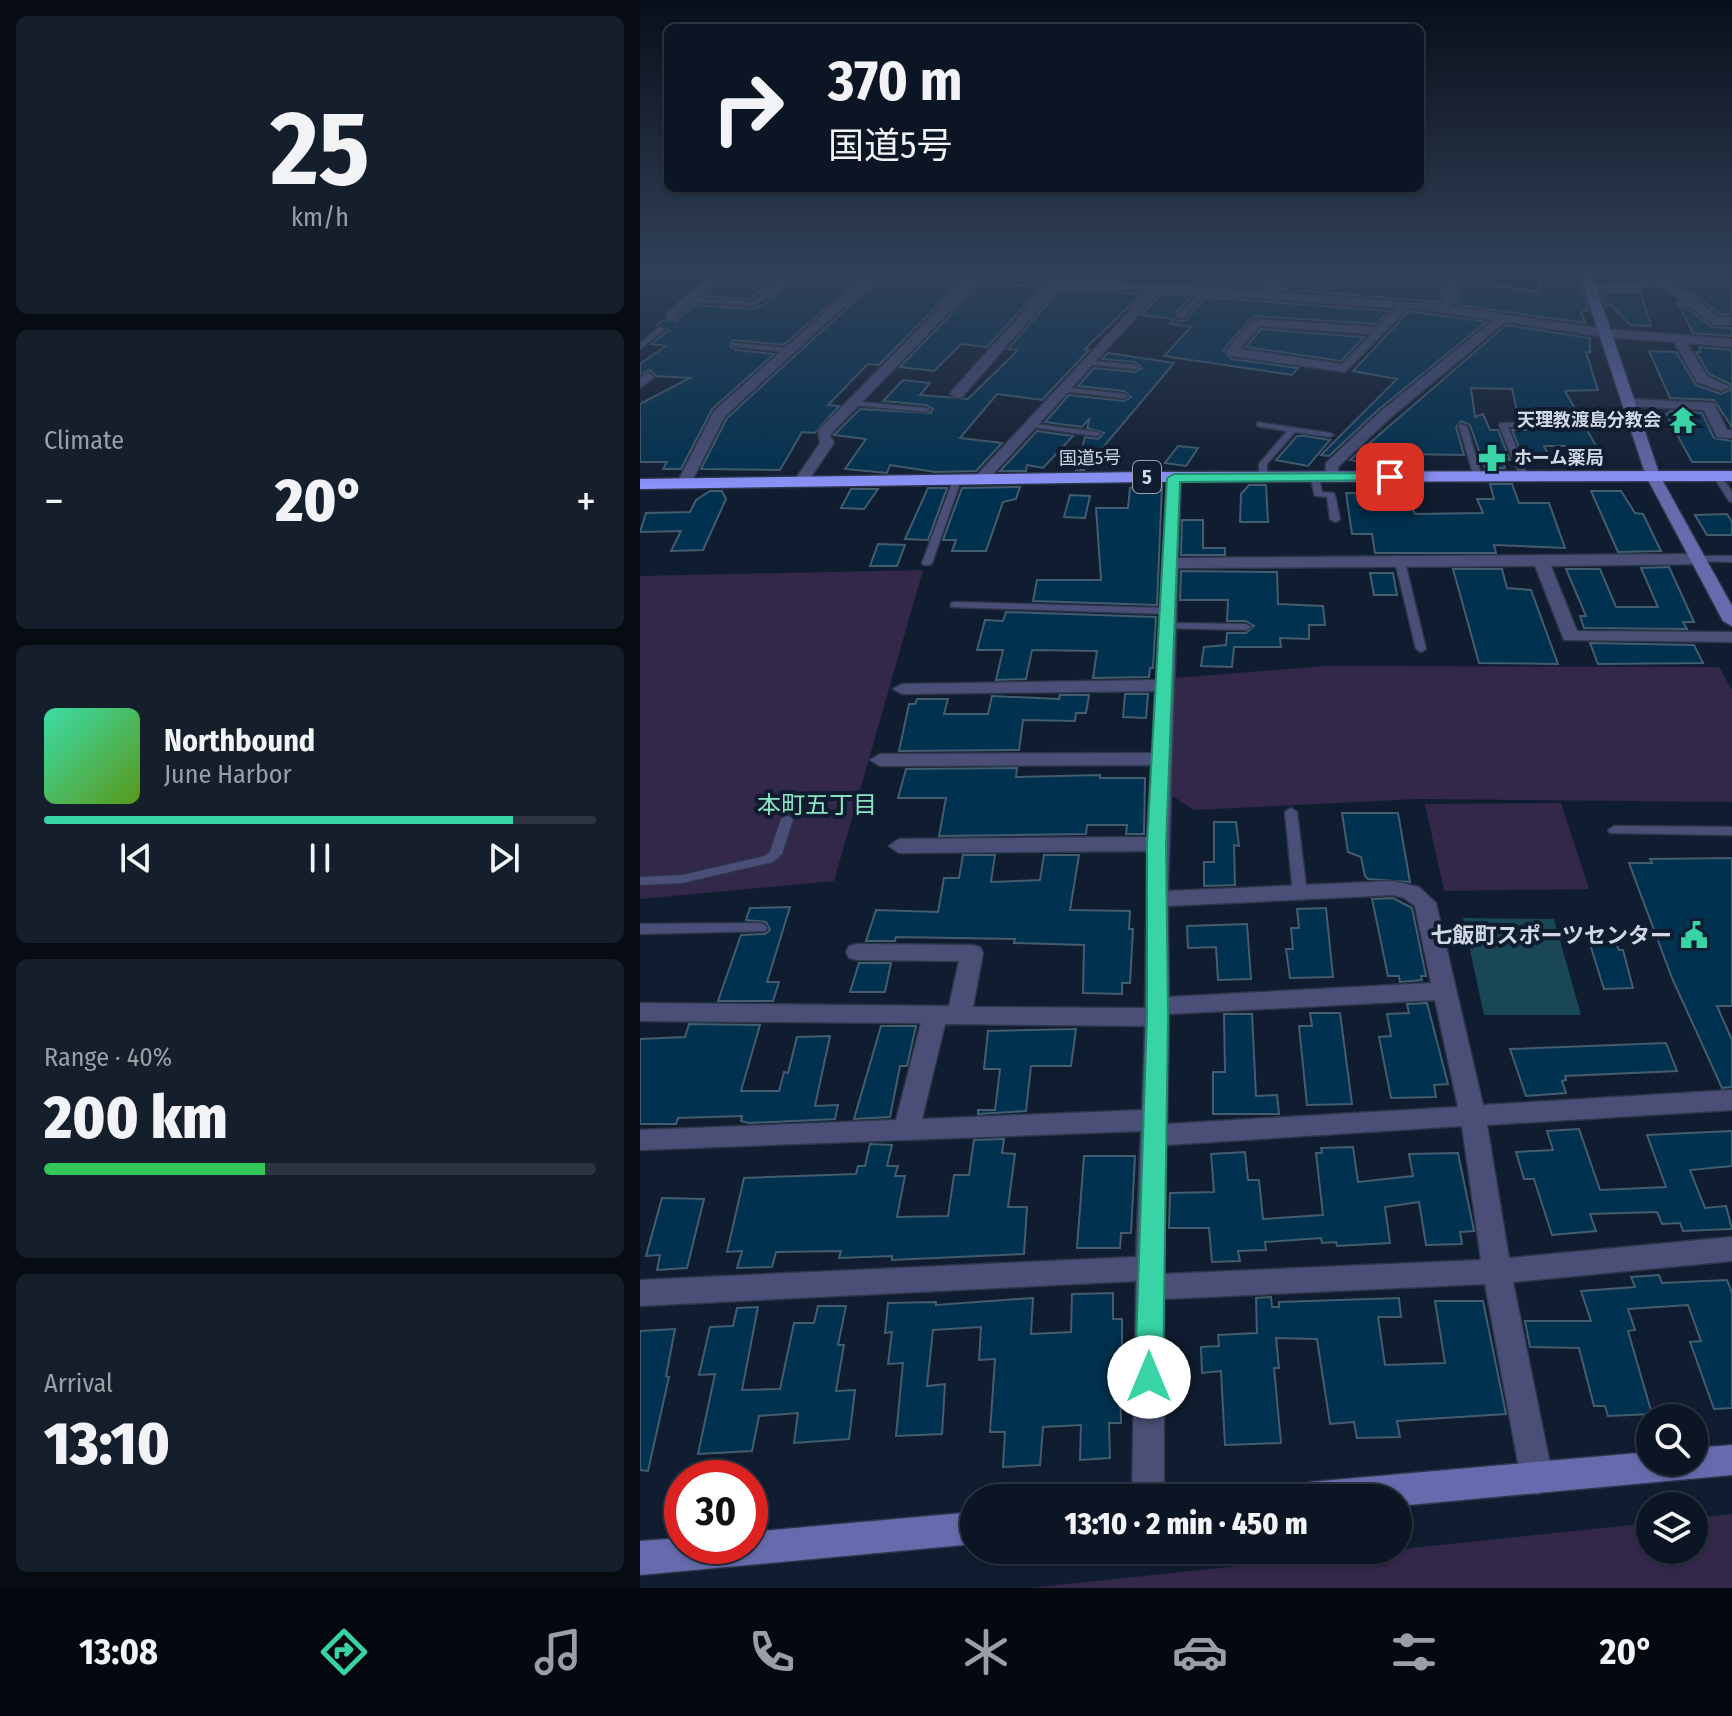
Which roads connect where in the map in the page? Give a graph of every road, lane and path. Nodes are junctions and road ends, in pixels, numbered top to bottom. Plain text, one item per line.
1 (795, 344) edge
2 (911, 344) edge
3 (1001, 344) edge
4 (1104, 344) edge
5 (1238, 344) edge
6 (1366, 344) edge
7 (1471, 344) edge
8 (1609, 344) edge
9 (1681, 344) edge
10 (737, 345) dead end
11 (788, 350) junction
12 (1087, 362) junction
13 (1135, 367) dead end
14 (1722, 387) dead end
15 (1062, 389) junction
16 (957, 394) dead end
17 (1124, 396) dead end
18 (853, 403) junction
19 (1630, 403) junction
20 (926, 410) dead end
21 (1260, 424) dead end
22 (1031, 425) junction
23 (1525, 425) dead end
24 (1463, 426) dead end
25 (1293, 429) junction
26 (1097, 434) dead end
27 (1732, 434) edge
28 (1330, 435) dead end
29 (1653, 476) junction
30 (1725, 476) edge
31 (1478, 477) junction
32 (1524, 477) junction
33 (1174, 478) junction
34 (1263, 478) junction
35 (1323, 478) junction
36 (957, 480) junction
37 (980, 480) junction
38 (801, 481) junction
39 (684, 483) junction
40 (640, 484) edge
41 (1732, 499) edge
42 (1335, 519) dead end
43 (1699, 559) junction
44 (1732, 559) edge
45 (1541, 561) junction
46 (1400, 562) junction
47 (927, 563) dead end
48 (1170, 563) junction
49 (955, 605) dead end
50 (1166, 619) junction
51 (1732, 621) edge
52 (1246, 627) dead end
53 (1732, 637) edge
54 (1421, 649) dead end
55 (1162, 685) junction
56 (902, 689) dead end
57 (1159, 759) junction
58 (880, 760) dead end
59 (1291, 812) dead end
60 (787, 819) dead end
61 (1614, 830) dead end
62 (1732, 831) edge
63 (1157, 844) junction
64 (899, 846) dead end
65 (640, 881) edge
66 (1300, 894) junction
67 (1156, 899) junction
68 (760, 928) dead end
69 (640, 929) edge
70 (857, 952) dead end
71 (1444, 991) junction
72 (1157, 1011) junction
73 (640, 1012) edge
74 (947, 1015) junction
75 (1732, 1100) edge
76 (1473, 1117) junction
77 (1155, 1127) junction
78 (906, 1132) junction
79 (640, 1140) edge
80 (1732, 1249) edge
81 (1497, 1271) junction
82 (1150, 1277) junction
83 (640, 1293) edge
84 (1732, 1460) edge
85 (1537, 1479) junction
86 (1148, 1484) edge
87 (1412, 1489) edge
88 (960, 1529) edge
89 (640, 1558) edge

1 - 11 street
2 - 18 street
3 - 16 street
4 - 12 street
5 - 6 street
7 - 35 street
8 - 19 main road
9 - 14 street
10 - 11 lane
11 - 39 street
12 - 13 lane
12 - 15 street
15 - 17 lane
15 - 22 street
18 - 20 lane
18 - 38 street
19 - 27 street
19 - 29 main road
21 - 25 lane
22 - 26 lane
22 - 37 street
23 - 32 lane
24 - 31 lane
25 - 28 lane
25 - 34 lane
29 - 30 highway, 国道5号 / 5
29 - 32 highway, 国道5号 / 5
29 - 43 main road
30 - 41 lane
31 - 32 highway, 国道5号 / 5
31 - 35 highway, 国道5号 / 5
33 - 34 highway, 国道5号 / 5
33 - 37 highway, 国道5号 / 5
33 - 48 street
34 - 35 highway, 国道5号 / 5
35 - 42 lane
36 - 37 highway, 国道5号 / 5
36 - 38 highway, 国道5号 / 5
36 - 47 lane
38 - 39 highway, 国道5号 / 5
39 - 40 highway, 国道5号 / 5
43 - 44 lane
43 - 45 street
43 - 51 main road
45 - 46 street
45 - 53 street
46 - 48 street
46 - 54 lane
48 - 50 street
49 - 50 lane
50 - 52 lane
50 - 55 street
55 - 56 street
55 - 57 street
57 - 58 street
57 - 63 street
59 - 66 lane
60 - 65 lane
61 - 62 lane
63 - 64 street
63 - 67 street
66 - 67 street
66 - 71 street
67 - 72 street
68 - 69 lane
70 - 74 street
71 - 72 street
71 - 76 street
72 - 74 street
72 - 77 street
73 - 74 street
74 - 78 street
75 - 76 street
76 - 77 street
76 - 81 street
77 - 78 street
77 - 82 street
78 - 79 street
80 - 81 street
81 - 82 street
81 - 85 street
82 - 83 street
82 - 86 street
84 - 85 main road
85 - 87 main road
88 - 89 main road

